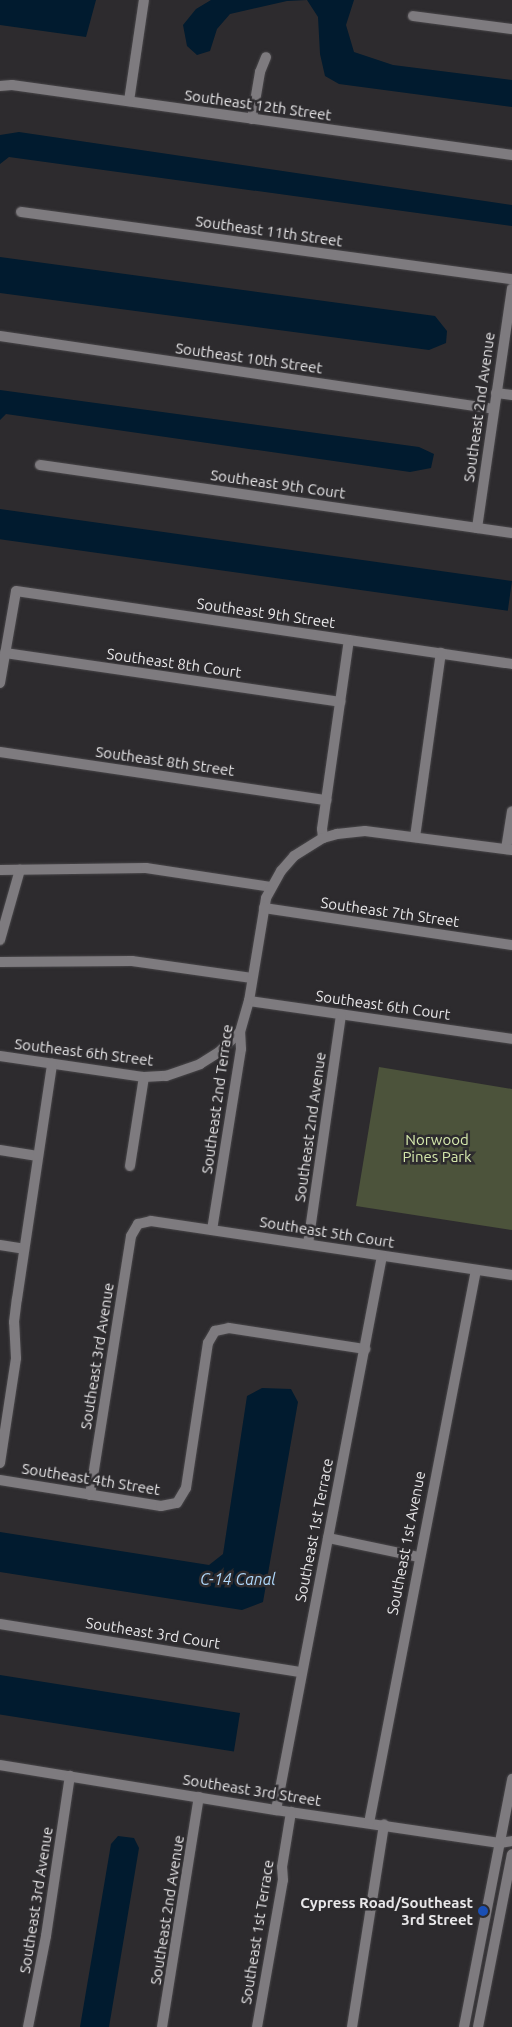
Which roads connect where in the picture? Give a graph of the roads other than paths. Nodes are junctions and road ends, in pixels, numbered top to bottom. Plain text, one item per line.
1 (144, 0) edge
2 (413, 16) dead end
3 (512, 29) edge
4 (266, 57) dead end
5 (0, 86) edge
6 (129, 101) junction
7 (252, 119) junction
8 (512, 155) edge
9 (21, 212) dead end
10 (512, 280) edge
11 (512, 290) edge
12 (0, 336) edge
13 (496, 392) junction
14 (512, 395) edge
15 (494, 408) junction
16 (40, 465) dead end
17 (477, 528) junction
18 (512, 533) edge
19 (349, 640) junction
20 (5, 653) junction
21 (441, 653) junction
22 (512, 664) edge
23 (0, 683) edge
24 (340, 702) junction
25 (0, 752) edge
26 (326, 800) junction
27 (512, 811) edge
28 (415, 837) junction
29 (323, 838) junction
30 (509, 849) edge
31 (0, 870) edge
32 (20, 870) junction
33 (271, 887) junction
34 (264, 908) junction
35 (0, 940) edge
36 (512, 945) edge
37 (0, 962) edge
38 (252, 978) junction
39 (248, 1001) junction
40 (341, 1014) junction
41 (240, 1032) junction
42 (512, 1039) edge
43 (0, 1056) edge
44 (52, 1064) junction
45 (144, 1078) junction
46 (0, 1150) edge
47 (38, 1156) junction
48 (130, 1166) dead end
49 (138, 1224) joint
50 (212, 1230) junction
51 (308, 1244) junction
52 (0, 1245) edge
53 (24, 1248) junction
54 (382, 1256) junction
55 (476, 1270) junction
56 (512, 1275) edge
57 (365, 1349) junction
58 (0, 1463) edge
59 (0, 1480) edge
60 (90, 1494) junction
61 (328, 1538) junction
62 (419, 1556) junction
63 (0, 1624) edge
64 (302, 1672) junction
65 (0, 1765) edge
66 (70, 1776) junction
67 (512, 1779) edge
68 (199, 1797) junction
69 (276, 1810) junction
70 (291, 1812) junction
71 (369, 1823) junction
72 (384, 1825) junction
73 (512, 1842) edge
74 (500, 1843) junction
75 (512, 1850) edge
76 (512, 1854) edge
77 (28, 2027) edge
78 (162, 2027) edge
79 (258, 2027) edge
80 (352, 2027) edge
81 (464, 2027) edge
82 (478, 2027) edge

1 - 6 street
2 - 3 street
4 - 7 street
5 - 6 street, Southeast 12th Street
6 - 7 street, Southeast 12th Street
7 - 8 street, Southeast 12th Street
9 - 10 street, Southeast 11th Street
11 - 13 street, Southeast 2nd Avenue
12 - 15 street, Southeast 10th Street
13 - 14 street
13 - 15 street, Southeast 2nd Avenue
15 - 17 street, Southeast 2nd Avenue
16 - 17 street, Southeast 9th Court
17 - 18 street, Southeast 9th Court
19 - 20 street, Southeast 9th Street
19 - 21 street, Southeast 9th Street
19 - 24 street
20 - 23 street
20 - 24 street, Southeast 8th Court
21 - 22 street, Southeast 9th Street
21 - 28 street
24 - 26 street
25 - 26 street, Southeast 8th Street
26 - 29 street
27 - 30 street
28 - 29 street
28 - 30 street
29 - 33 street, Southeast 2nd Terrace
31 - 32 street
32 - 33 street
32 - 35 street
33 - 34 street, Southeast 2nd Terrace
34 - 36 street, Southeast 7th Street
34 - 38 street, Southeast 2nd Terrace
37 - 38 street
38 - 39 street, Southeast 2nd Terrace
39 - 40 street, Southeast 6th Court
39 - 41 street, Southeast 2nd Terrace
40 - 42 street, Southeast 6th Court
40 - 51 street, Southeast 2nd Avenue
41 - 45 street, Southeast 6th Street
41 - 50 street, Southeast 2nd Terrace
43 - 44 street, Southeast 6th Street
44 - 45 street, Southeast 6th Street
44 - 47 street
45 - 48 street
46 - 47 street
47 - 53 street
49 - 50 street, Southeast 5th Court
49 - 60 street, Southeast 3rd Avenue
50 - 51 street, Southeast 5th Court
51 - 54 street, Southeast 5th Court
52 - 53 street
53 - 58 street
54 - 55 street, Southeast 5th Court
54 - 57 street, Southeast 1st Terrace
55 - 56 street, Southeast 5th Court
55 - 62 street, Southeast 1st Avenue
57 - 60 street, Southeast 4th Street
57 - 61 street, Southeast 1st Terrace
59 - 60 street, Southeast 4th Street
61 - 62 street
61 - 64 street, Southeast 1st Terrace
62 - 71 street, Southeast 1st Avenue
63 - 64 street, Southeast 3rd Court
64 - 69 street, Southeast 1st Terrace
65 - 66 street, Southeast 3rd Street
66 - 68 street, Southeast 3rd Street
66 - 77 street, Southeast 3rd Avenue
67 - 74 street
68 - 69 street, Southeast 3rd Street
68 - 78 street, Southeast 2nd Avenue
69 - 70 street, Southeast 3rd Street
70 - 71 street, Southeast 3rd Street
70 - 79 street, Southeast 1st Terrace
71 - 72 street, Southeast 3rd Street
72 - 74 street, Southeast 3rd Street
72 - 80 street
73 - 74 street
74 - 75 street
74 - 81 street
76 - 82 street

